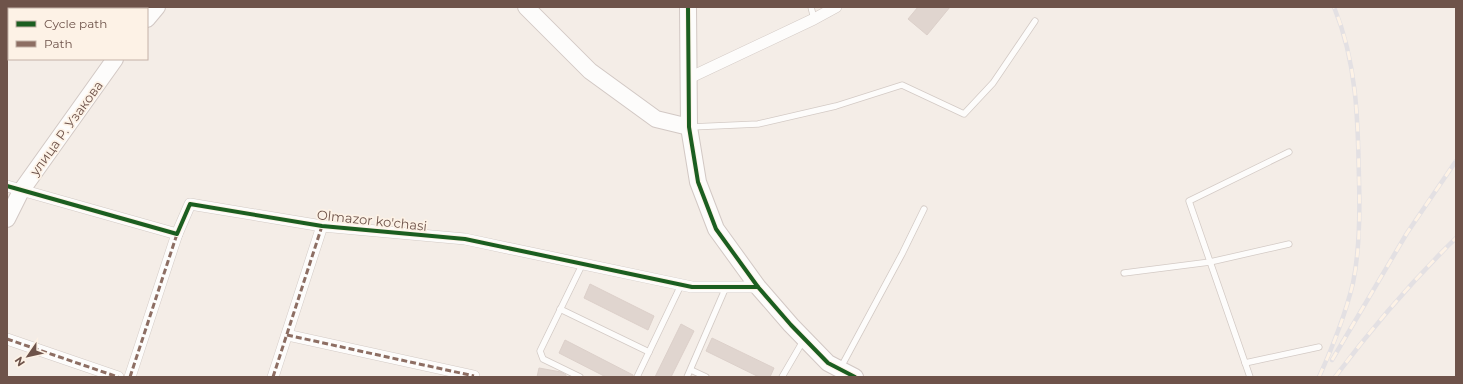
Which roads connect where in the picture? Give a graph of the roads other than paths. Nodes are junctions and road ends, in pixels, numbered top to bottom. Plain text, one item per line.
1 (157, 7) edge
2 (526, 7) edge
3 (688, 7) edge
4 (811, 7) edge
5 (836, 7) edge
6 (148, 18) edge
7 (814, 20) junction
8 (1035, 21) dead end
9 (114, 60) edge
10 (689, 78) junction
11 (689, 128) junction
12 (1289, 152) dead end
13 (14, 188) edge
14 (924, 209) dead end
15 (7, 219) edge
16 (322, 226) junction
17 (178, 234) junction
18 (1289, 244) dead end
19 (1210, 262) junction
20 (582, 264) junction
21 (1124, 273) dead end
22 (681, 285) junction
23 (726, 287) junction
24 (758, 287) junction
25 (560, 309) junction
26 (287, 335) junction
27 (804, 339) junction
28 (7, 340) edge
29 (1319, 347) dead end
30 (649, 352) junction
31 (1245, 363) junction
32 (840, 369) junction
33 (691, 370) junction
34 (474, 376) dead end
35 (118, 377) edge
36 (130, 377) edge
37 (273, 377) edge
38 (580, 377) edge
39 (637, 377) edge
40 (687, 377) edge
41 (706, 377) edge
42 (782, 377) edge
43 (855, 377) edge
44 (1250, 377) edge

1 - 6 street
2 - 11 street
3 - 10 street
4 - 7 lane
5 - 7 street
7 - 10 street
8 - 11 lane
9 - 13 street, улица Р. Узакова
10 - 11 street
11 - 24 street
12 - 19 lane
13 - 15 street, улица Р. Узакова
13 - 17 street
14 - 32 lane
16 - 17 street, Olmazor ko'chasi
16 - 20 street, Olmazor ko'chasi
16 - 26 street
17 - 36 street
18 - 19 lane
19 - 21 lane
19 - 31 lane
20 - 22 street, Olmazor ko'chasi
20 - 25 lane
22 - 23 street, Olmazor ko'chasi
22 - 30 lane
23 - 24 street, Olmazor ko'chasi
23 - 33 lane
24 - 27 street
25 - 30 lane
25 - 38 lane
26 - 34 street
26 - 37 street
27 - 32 street
27 - 42 lane
28 - 35 street
29 - 31 lane
30 - 39 lane
31 - 44 lane
32 - 43 street
33 - 40 lane
33 - 41 lane

